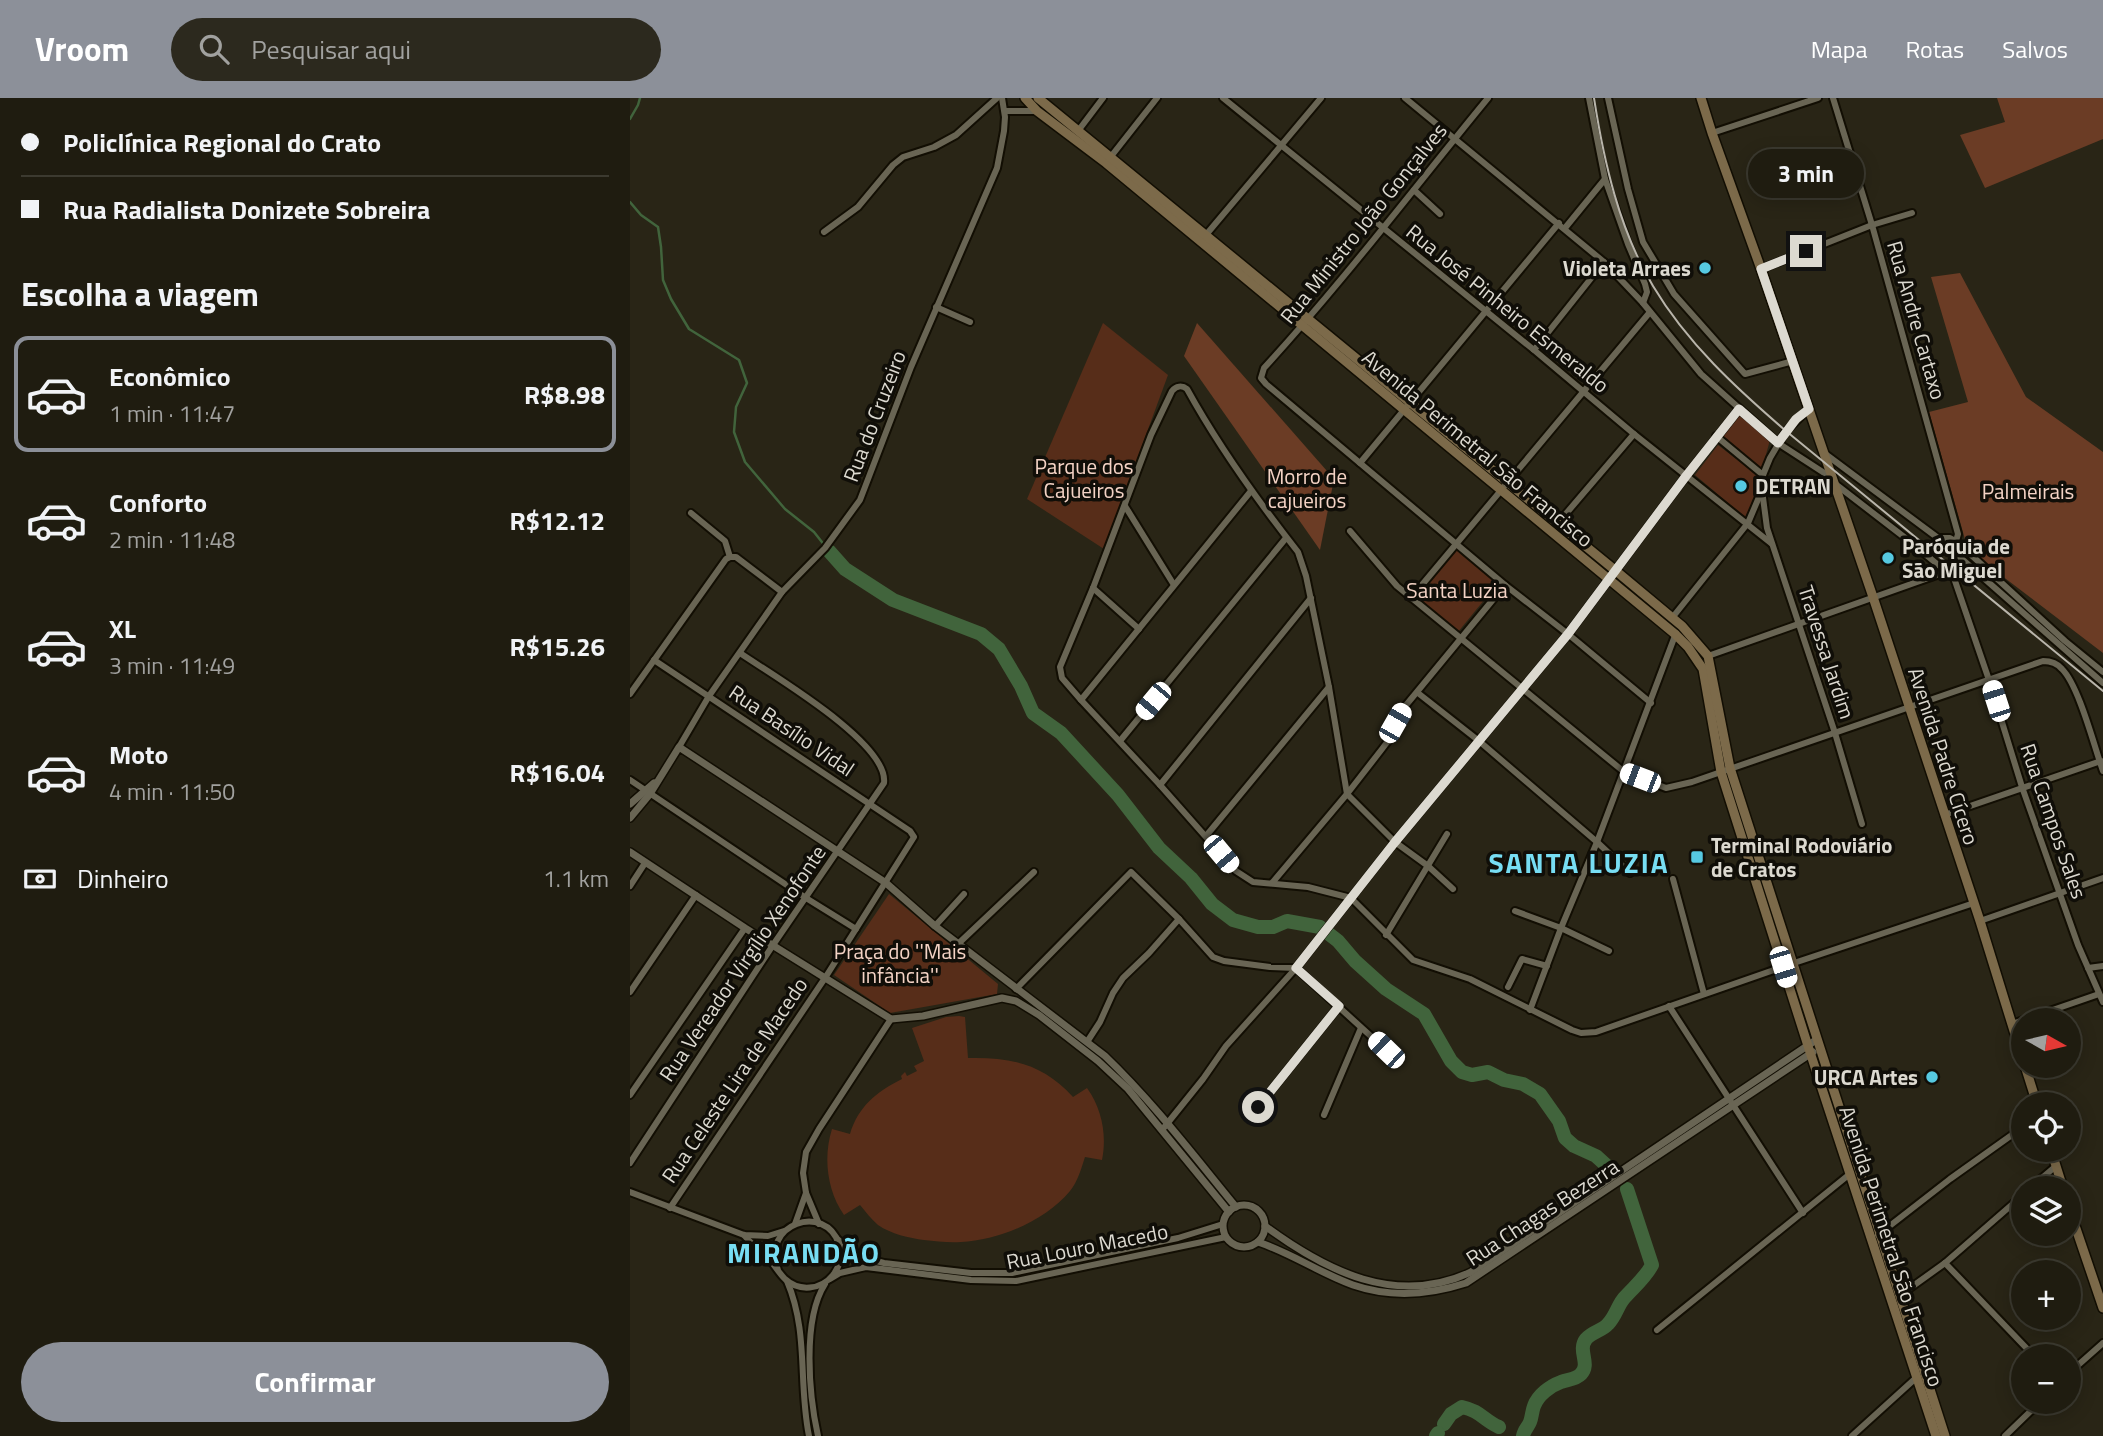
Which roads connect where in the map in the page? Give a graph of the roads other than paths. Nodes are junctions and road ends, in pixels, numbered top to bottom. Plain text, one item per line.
1 (1000, 98) edge
2 (1025, 98) edge
3 (1103, 98) edge
4 (1157, 98) edge
5 (1223, 98) edge
6 (1321, 98) edge
7 (1405, 98) edge
8 (1489, 98) edge
9 (1589, 98) edge
10 (1608, 98) edge
11 (1701, 98) edge
12 (1818, 98) edge
13 (1833, 98) edge
14 (1041, 99) edge
15 (1005, 111) junction
16 (1037, 111) junction
17 (1078, 131) junction
18 (1712, 133) junction
19 (1454, 139) junction
20 (1281, 146) junction
21 (1108, 161) junction
22 (1605, 178) junction
23 (1414, 190) junction
24 (1440, 214) dead end
25 (1912, 214) dead end
26 (1872, 225) junction
27 (1562, 226) junction
28 (1384, 229) junction
29 (824, 232) dead end
30 (1203, 239) junction
31 (1604, 262) junction
32 (1761, 269) junction
33 (1643, 303) junction
34 (936, 307) junction
35 (1486, 312) junction
36 (1650, 312) junction
37 (970, 322) dead end
38 (1306, 322) junction
39 (1534, 350) junction
40 (1793, 361) junction
41 (1584, 392) junction
42 (1407, 406) junction
43 (1739, 409) junction
44 (1809, 409) junction
45 (1634, 434) junction
46 (1716, 436) junction
47 (1778, 443) junction
48 (1823, 452) junction
49 (1360, 463) junction
50 (1763, 475) junction
51 (1686, 476) junction
52 (1833, 481) junction
53 (1505, 487) junction
54 (1762, 490) junction
55 (1251, 491) junction
56 (1125, 506) junction
57 (691, 513) dead end
58 (1558, 523) junction
59 (1748, 523) junction
60 (1350, 531) dead end
61 (1286, 538) junction
62 (1938, 538) junction
63 (1456, 542) junction
64 (1956, 542) junction
65 (1772, 544) junction
66 (1953, 552) junction
67 (730, 557) junction
68 (1616, 571) junction
69 (1948, 571) junction
70 (1609, 580) junction
71 (1174, 585) junction
72 (1506, 585) junction
73 (1093, 588) junction
74 (782, 592) junction
75 (1873, 597) junction
76 (1311, 598) junction
77 (1411, 598) junction
78 (1672, 618) junction
79 (1800, 624) junction
80 (1139, 629) junction
81 (1678, 630) junction
82 (1568, 634) junction
83 (1461, 640) junction
84 (740, 653) junction
85 (1708, 656) junction
86 (654, 660) junction
87 (2103, 673) edge
88 (1989, 680) junction
89 (2103, 683) edge
90 (1329, 687) junction
91 (1523, 689) junction
92 (1418, 693) junction
93 (630, 694) edge
94 (709, 696) junction
95 (1081, 700) junction
96 (1713, 701) junction
97 (1651, 703) junction
98 (1910, 707) junction
99 (1835, 733) junction
100 (1120, 741) junction
101 (1479, 741) junction
102 (679, 747) junction
103 (2101, 761) edge
104 (1725, 770) junction
105 (1623, 771) junction
106 (2103, 771) edge
107 (630, 780) edge
108 (1160, 785) junction
109 (2022, 788) junction
110 (648, 793) junction
111 (1348, 794) junction
112 (630, 804) edge
113 (871, 804) junction
114 (1944, 815) junction
115 (630, 818) edge
116 (1862, 824) dead end
117 (910, 831) joint
118 (1447, 834) dead end
119 (1206, 836) junction
120 (1395, 842) junction
121 (1597, 842) junction
122 (839, 851) junction
123 (630, 852) edge
124 (645, 863) junction
125 (1428, 866) junction
126 (1034, 872) dead end
127 (1629, 873) dead end
128 (2103, 878) edge
129 (1673, 879) dead end
130 (886, 883) junction
131 (1272, 883) junction
132 (630, 886) edge
133 (1453, 888) dead end
134 (2060, 893) junction
135 (964, 894) dead end
136 (695, 895) junction
137 (806, 898) junction
138 (1352, 898) junction
139 (1974, 903) junction
140 (1515, 911) dead end
141 (1179, 919) junction
142 (1980, 921) junction
143 (936, 926) junction
144 (746, 928) junction
145 (1561, 928) junction
146 (856, 929) junction
147 (1386, 935) junction
148 (959, 943) junction
149 (773, 945) junction
150 (1609, 951) dead end
151 (1787, 965) junction
152 (1547, 966) junction
153 (2103, 966) edge
154 (1296, 968) junction
155 (2088, 968) junction
156 (825, 978) junction
157 (1007, 983) junction
158 (1508, 987) dead end
159 (1016, 989) junction
160 (630, 992) edge
161 (1704, 994) junction
162 (2099, 994) junction
163 (1002, 998) junction
164 (2103, 1002) edge
165 (1339, 1006) junction
166 (1669, 1006) junction
167 (2058, 1008) edge
168 (1530, 1010) junction
169 (891, 1019) junction
170 (2011, 1021) edge
171 (1361, 1028) junction
172 (1065, 1031) junction
173 (1087, 1042) junction
174 (1813, 1047) junction
175 (1386, 1050) dead end
176 (630, 1095) edge
177 (1731, 1102) junction
178 (1258, 1107) dead end
179 (1324, 1115) dead end
180 (1164, 1127) junction
181 (2011, 1136) edge
182 (2055, 1162) edge
183 (630, 1163) edge
184 (2056, 1166) junction
185 (1851, 1173) junction
186 (2044, 1176) edge
187 (2059, 1176) edge
188 (630, 1192) edge
189 (806, 1193) junction
190 (2011, 1205) edge
191 (1236, 1207) junction
192 (670, 1208) junction
193 (1228, 1212) junction
194 (1803, 1213) junction
195 (819, 1223) junction
196 (795, 1224) junction
197 (1223, 1224) junction
198 (1265, 1226) junction
199 (785, 1231) junction
200 (744, 1235) junction
201 (1875, 1236) junction
202 (1226, 1237) junction
203 (837, 1239) junction
204 (1258, 1242) junction
205 (2081, 1243) edge
206 (1945, 1263) junction
207 (778, 1270) junction
208 (786, 1280) junction
209 (828, 1280) junction
210 (1899, 1296) junction
211 (2103, 1308) edge
212 (1657, 1330) dead end
213 (2103, 1343) edge
214 (2023, 1344) edge
215 (2081, 1362) edge
216 (1921, 1375) junction
217 (2028, 1414) edge
218 (809, 1436) edge
219 (818, 1436) edge
220 (1852, 1436) edge
221 (1936, 1436) edge
222 (1945, 1436) edge
223 (2005, 1436) edge

1 - 15 street, Rua do Cruzeiro
1 - 29 street
2 - 16 main road, Avenida Perimetral São Francisco
3 - 17 street
4 - 21 street
5 - 20 street, Rua José Pinheiro Esmeraldo
6 - 20 street
7 - 19 street
8 - 19 street, Rua Ministro João Gonçalves
9 - 22 street
10 - 40 street
11 - 18 main road, Avenida Padre Cícero
12 - 18 street
13 - 26 street, Rua Andre Cartaxo
14 - 17 main road, Avenida Perimetral São Francisco
15 - 16 street
15 - 34 street, Rua do Cruzeiro
16 - 21 main road, Avenida Perimetral São Francisco
17 - 21 main road, Avenida Perimetral São Francisco
18 - 32 main road, Avenida Padre Cícero
19 - 23 street, Rua Ministro João Gonçalves
19 - 27 street
20 - 28 street, Rua José Pinheiro Esmeraldo
20 - 30 street
21 - 30 main road, Avenida Perimetral São Francisco
22 - 27 street
22 - 33 street
23 - 24 street
23 - 28 street, Rua Ministro João Gonçalves
25 - 26 street
26 - 32 street
26 - 64 street, Rua Andre Cartaxo
27 - 31 street
27 - 35 street
28 - 35 street, Rua José Pinheiro Esmeraldo
28 - 38 street, Rua Ministro João Gonçalves
30 - 38 main road, Avenida Perimetral São Francisco
31 - 33 street
31 - 39 street
32 - 40 main road, Avenida Padre Cícero
33 - 36 street
34 - 37 street
34 - 74 street, Rua do Cruzeiro
35 - 39 street, Rua José Pinheiro Esmeraldo
35 - 42 street
36 - 41 street
36 - 43 street
38 - 42 main road, Avenida Perimetral São Francisco
38 - 49 street, Rua Ministro João Gonçalves
39 - 41 street, Rua José Pinheiro Esmeraldo
40 - 44 main road, Avenida Padre Cícero
41 - 45 street, Rua José Pinheiro Esmeraldo
41 - 53 street
42 - 49 street
42 - 53 main road, Avenida Perimetral São Francisco
43 - 46 street
43 - 47 street
44 - 47 street, Travessa Jardim
44 - 48 main road, Avenida Padre Cícero
45 - 51 street, Rua José Pinheiro Esmeraldo
45 - 58 street
46 - 50 street
46 - 51 street
47 - 50 street, Travessa Jardim
47 - 52 street
48 - 52 main road, Avenida Padre Cícero
48 - 62 street
49 - 63 street
50 - 54 street, Travessa Jardim
51 - 59 street, Rua José Pinheiro Esmeraldo
51 - 68 street
52 - 69 street
52 - 75 main road, Avenida Padre Cícero
53 - 58 main road, Avenida Perimetral São Francisco
53 - 63 street
53 - 70 main road, Avenida Perimetral São Francisco
54 - 59 street, Travessa Jardim
54 - 65 street, Travessa Jardim
55 - 56 street
55 - 61 street
55 - 71 street
56 - 71 street
56 - 73 street
57 - 67 street
58 - 68 main road, Avenida Perimetral São Francisco
59 - 65 street, Rua José Pinheiro Esmeraldo
59 - 78 street, Travessa Jardim
60 - 77 street
61 - 76 street
61 - 100 street
62 - 64 street
62 - 66 street
63 - 72 street
63 - 77 street
64 - 66 street, Rua Andre Cartaxo
64 - 87 street
65 - 79 street, Travessa Jardim
66 - 89 street
67 - 74 street
67 - 86 street
68 - 70 street
68 - 78 main road, Avenida Perimetral São Francisco
69 - 75 street
69 - 88 street, Rua Campos Sales
70 - 81 main road, Avenida Perimetral São Francisco
70 - 82 street
71 - 80 street
72 - 82 street
72 - 83 street
73 - 80 street
73 - 95 street
74 - 84 street, Rua do Cruzeiro
75 - 79 street
75 - 98 main road, Avenida Padre Cícero
76 - 90 street
76 - 108 street
77 - 83 street
78 - 81 main road, Avenida Perimetral São Francisco
79 - 85 street
79 - 99 street, Travessa Jardim
80 - 95 street
81 - 85 main road, Avenida Perimetral São Francisco
81 - 96 main road, Avenida Perimetral São Francisco
81 - 97 street
82 - 91 street
82 - 97 street
83 - 91 street
83 - 92 street
84 - 94 street, Rua do Cruzeiro
84 - 113 street, Rua Vereador Virgílio Xenofonte
85 - 96 main road, Avenida Perimetral São Francisco
86 - 93 street
86 - 94 street, Rua Basílio Vidal
88 - 98 street
88 - 103 street
88 - 109 street, Rua Campos Sales
90 - 111 street
90 - 119 street
91 - 101 street
91 - 105 street
92 - 101 street
92 - 111 street
94 - 102 street, Rua do Cruzeiro
94 - 113 street, Rua Basílio Vidal
95 - 100 street
96 - 104 main road, Avenida Perimetral São Francisco
97 - 105 street
98 - 99 street
98 - 114 main road, Avenida Padre Cícero
99 - 104 street
99 - 116 street, Travessa Jardim
100 - 108 street
101 - 120 street
101 - 121 street
102 - 110 street, Rua do Cruzeiro
102 - 122 street
103 - 106 street
103 - 109 street
104 - 105 street
104 - 151 main road, Avenida Perimetral São Francisco
105 - 121 street
107 - 110 street
108 - 119 street
109 - 114 street
109 - 134 street, Rua Campos Sales
110 - 112 street
110 - 115 street
110 - 137 street
111 - 120 street
111 - 131 street
113 - 117 street, Rua Basílio Vidal
113 - 122 street, Rua Vereador Virgílio Xenofonte
114 - 139 main road, Avenida Padre Cícero
117 - 130 street, Rua Celeste Lira de Macedo
118 - 125 street
119 - 131 street
120 - 125 street
120 - 138 street
121 - 127 street
121 - 145 street
122 - 130 street
122 - 137 street, Rua Vereador Virgílio Xenofonte
123 - 124 street
124 - 132 street
124 - 136 street
125 - 133 street
125 - 147 street
126 - 148 street
128 - 134 street
129 - 161 street
130 - 143 street
130 - 146 street, Rua Celeste Lira de Macedo
131 - 138 street
134 - 142 street
134 - 155 street, Rua Campos Sales
135 - 143 street
136 - 144 street
136 - 160 street
137 - 146 street
137 - 149 street, Rua Vereador Virgílio Xenofonte
138 - 147 street
138 - 154 street
139 - 142 main road, Avenida Padre Cícero
139 - 151 street
140 - 145 street
141 - 154 street
141 - 159 street
141 - 173 street
142 - 170 main road, Avenida Padre Cícero
143 - 148 street
144 - 149 street
144 - 176 street
145 - 150 street
145 - 152 street
146 - 156 street, Rua Celeste Lira de Macedo
147 - 168 street
148 - 157 street
149 - 156 street
149 - 183 street, Rua Vereador Virgílio Xenofonte
151 - 161 street
151 - 174 main road, Avenida Perimetral São Francisco
152 - 158 street
152 - 168 street
153 - 155 street
154 - 165 street
154 - 180 street
155 - 162 street, Rua Campos Sales
156 - 169 street
156 - 192 street, Rua Celeste Lira de Macedo
157 - 159 street
157 - 163 street
159 - 172 street
161 - 166 street
162 - 164 street, Rua Campos Sales
162 - 167 street
163 - 169 street
163 - 172 street
165 - 171 street
165 - 178 street
166 - 168 street
166 - 177 street
169 - 189 street
171 - 175 street
171 - 179 street
172 - 173 street
172 - 180 street
173 - 180 street
174 - 177 street, Rua Chagas Bezerra
174 - 185 main road, Avenida Perimetral São Francisco
174 - 201 main road, Avenida Perimetral São Francisco
177 - 194 street
177 - 198 street, Rua Chagas Bezerra
177 - 204 street, Rua Chagas Bezerra
180 - 191 street
180 - 193 street
181 - 201 street
182 - 184 main road
184 - 186 street
184 - 187 main road
185 - 194 street
185 - 201 main road, Avenida Perimetral São Francisco
188 - 192 street
189 - 195 street
189 - 196 street
190 - 206 street
191 - 193 street
191 - 198 street
192 - 200 street
193 - 197 street
194 - 212 street
195 - 196 street
195 - 203 street
196 - 199 street
197 - 202 street
197 - 203 street, Rua Louro Macedo
198 - 204 street
199 - 200 street
199 - 207 street
200 - 207 street
201 - 210 main road, Avenida Perimetral São Francisco
201 - 216 main road, Avenida Perimetral São Francisco
202 - 204 street
202 - 209 street, Rua Louro Macedo
203 - 209 street
205 - 211 main road
206 - 210 street
206 - 214 street
207 - 208 street
208 - 209 street
208 - 218 street
209 - 219 street
210 - 216 main road, Avenida Perimetral São Francisco
213 - 215 street
216 - 220 street
216 - 221 main road, Avenida Perimetral São Francisco
216 - 222 main road, Avenida Perimetral São Francisco
217 - 223 street

